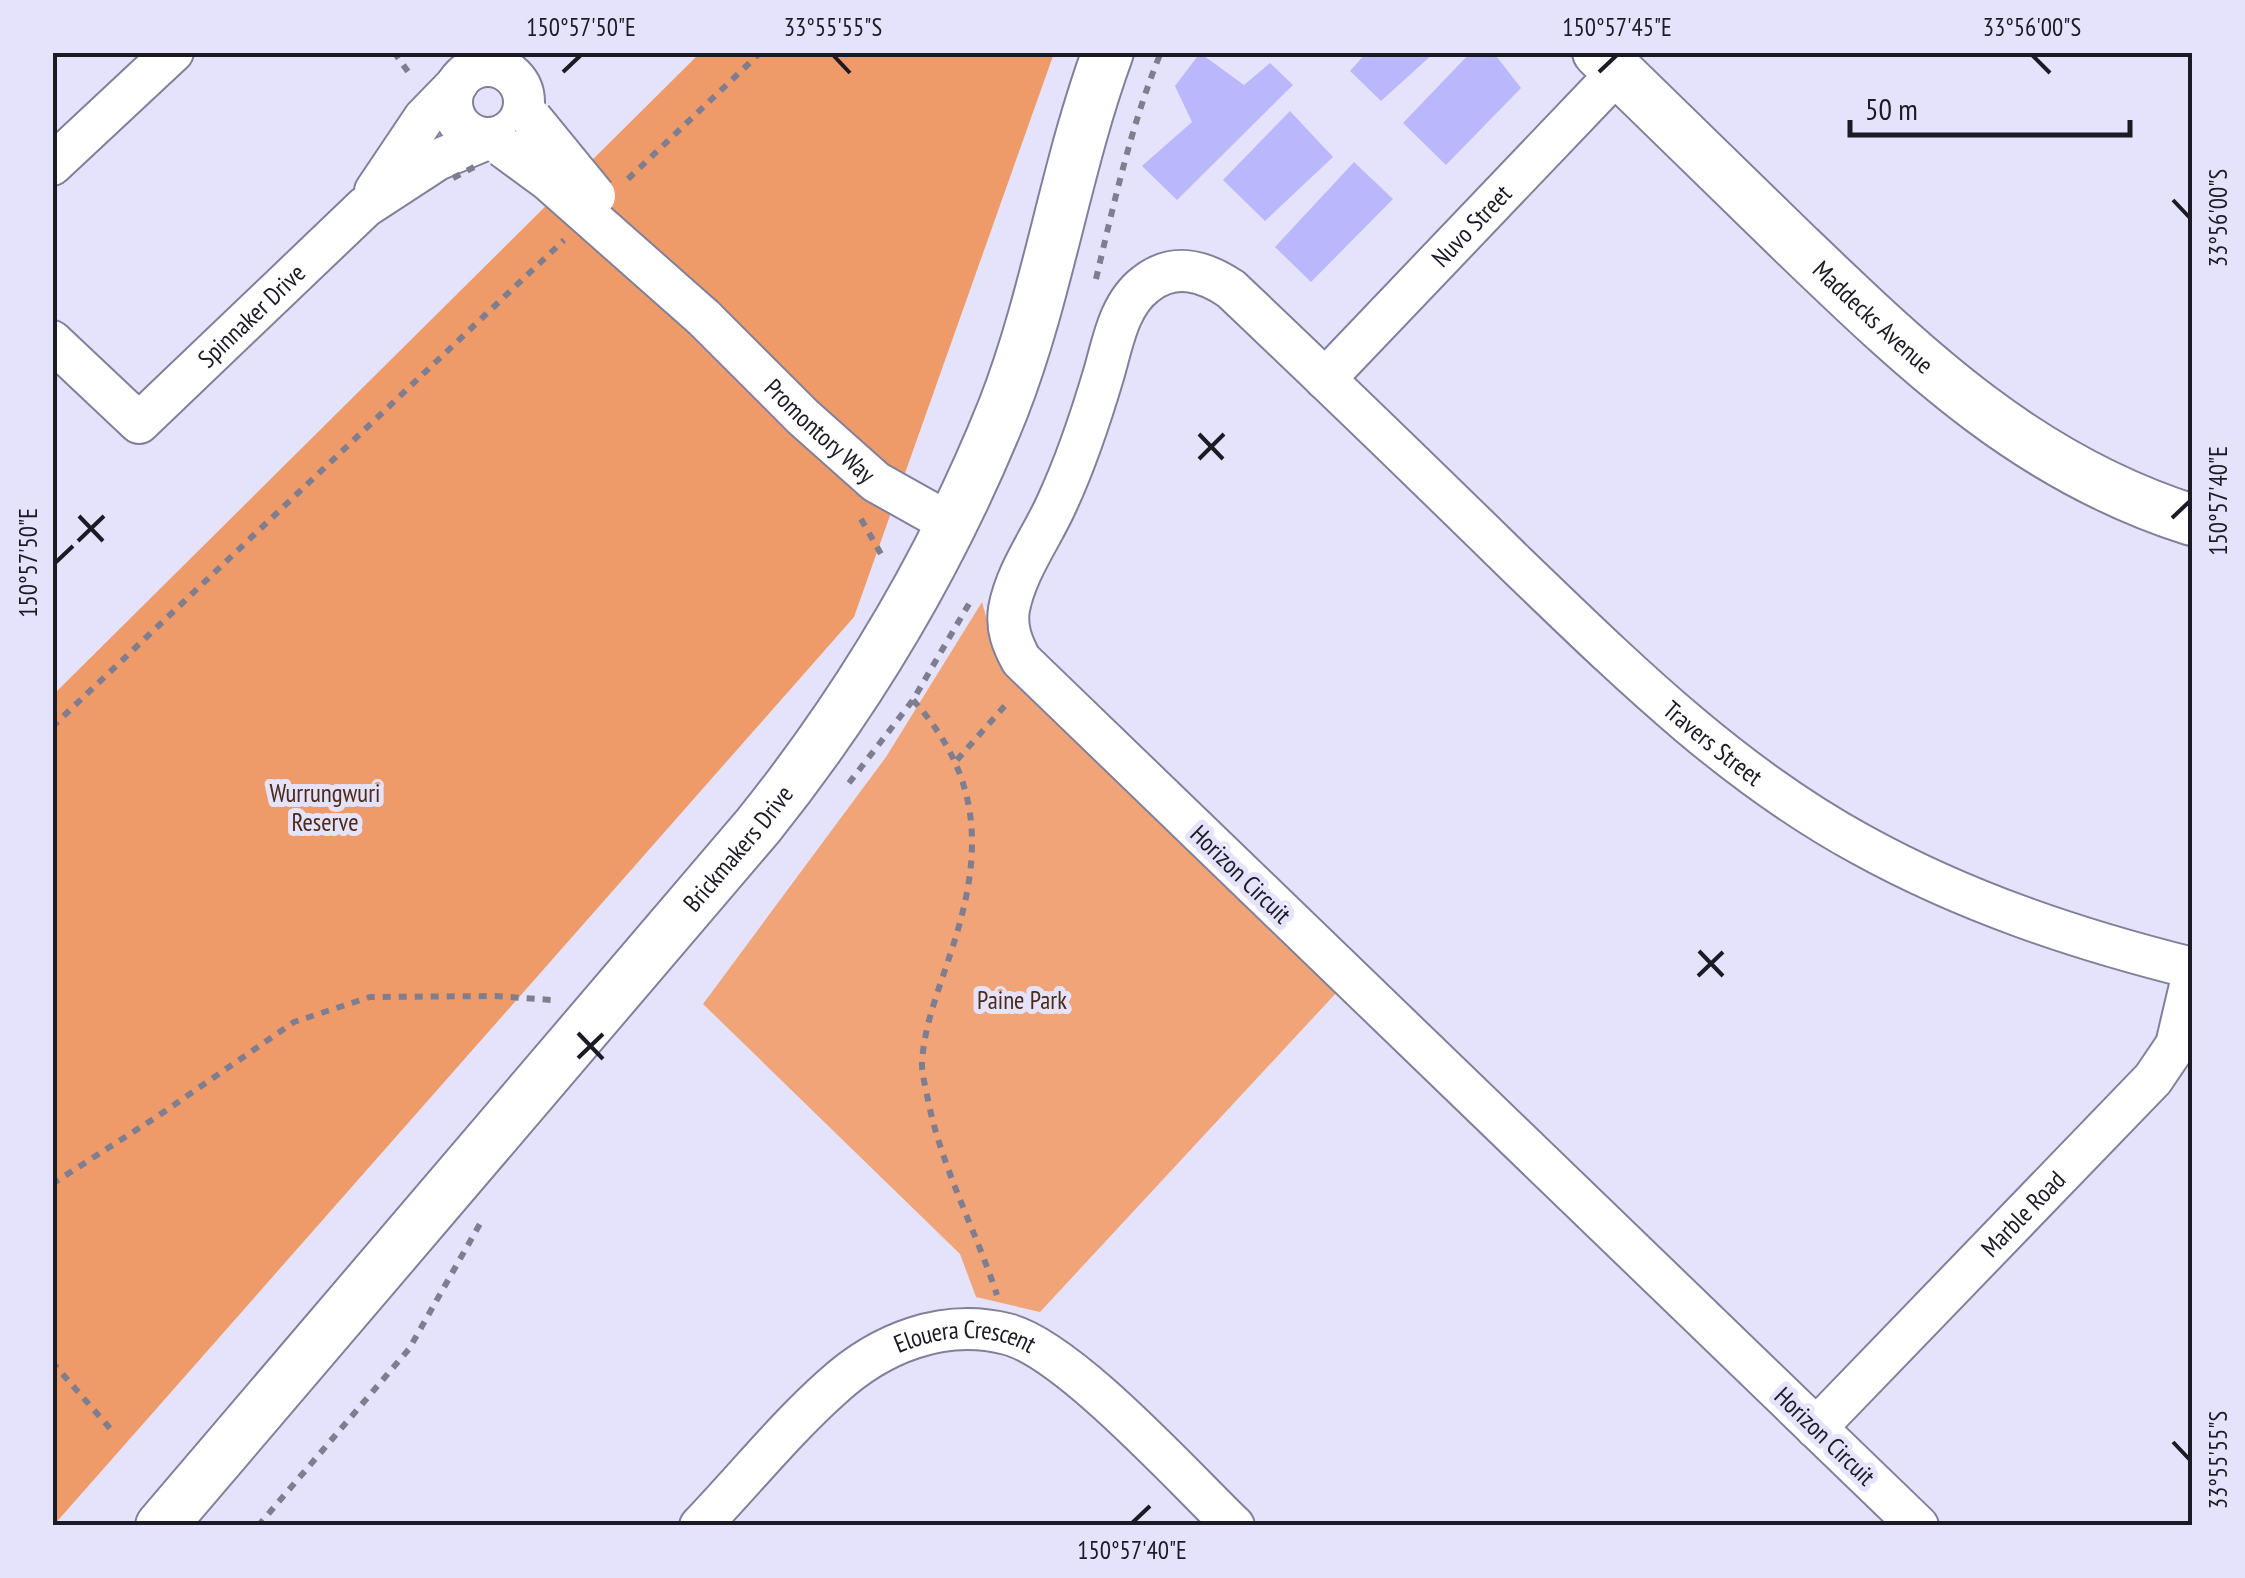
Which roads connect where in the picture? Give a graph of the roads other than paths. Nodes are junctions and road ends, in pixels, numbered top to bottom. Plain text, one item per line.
1 (172, 52) edge
2 (538, 52) edge
3 (1108, 52) edge
4 (1608, 62) edge
5 (483, 67) edge
6 (527, 107) junction
7 (495, 141) junction
8 (52, 165) edge
9 (365, 207) junction
10 (704, 318) junction
11 (52, 340) edge
12 (1325, 379) junction
13 (2192, 520) edge
14 (951, 524) junction
15 (2192, 968) edge
16 (2192, 976) edge
17 (1816, 1428) junction
18 (161, 1526) edge
19 (700, 1526) edge
20 (1234, 1526) edge
21 (1918, 1526) edge

1 - 8 street
2 - 6 street
3 - 14 street, Brickmakers Drive
4 - 12 street, Nuvo Street
4 - 13 street, Maddecks Avenue
5 - 6 street
5 - 7 street
5 - 9 street, Spinnaker Drive
6 - 7 street
6 - 10 street, Promontory Way, bridge
7 - 9 street, Spinnaker Drive
7 - 10 street, Promontory Way, bridge
9 - 11 street, Spinnaker Drive
10 - 14 street, Promontory Way
12 - 15 street, Travers Street
12 - 17 street, Horizon Circuit
14 - 18 street, Brickmakers Drive
16 - 17 street, Marble Road
17 - 21 street, Horizon Circuit
19 - 20 street, Elouera Crescent

